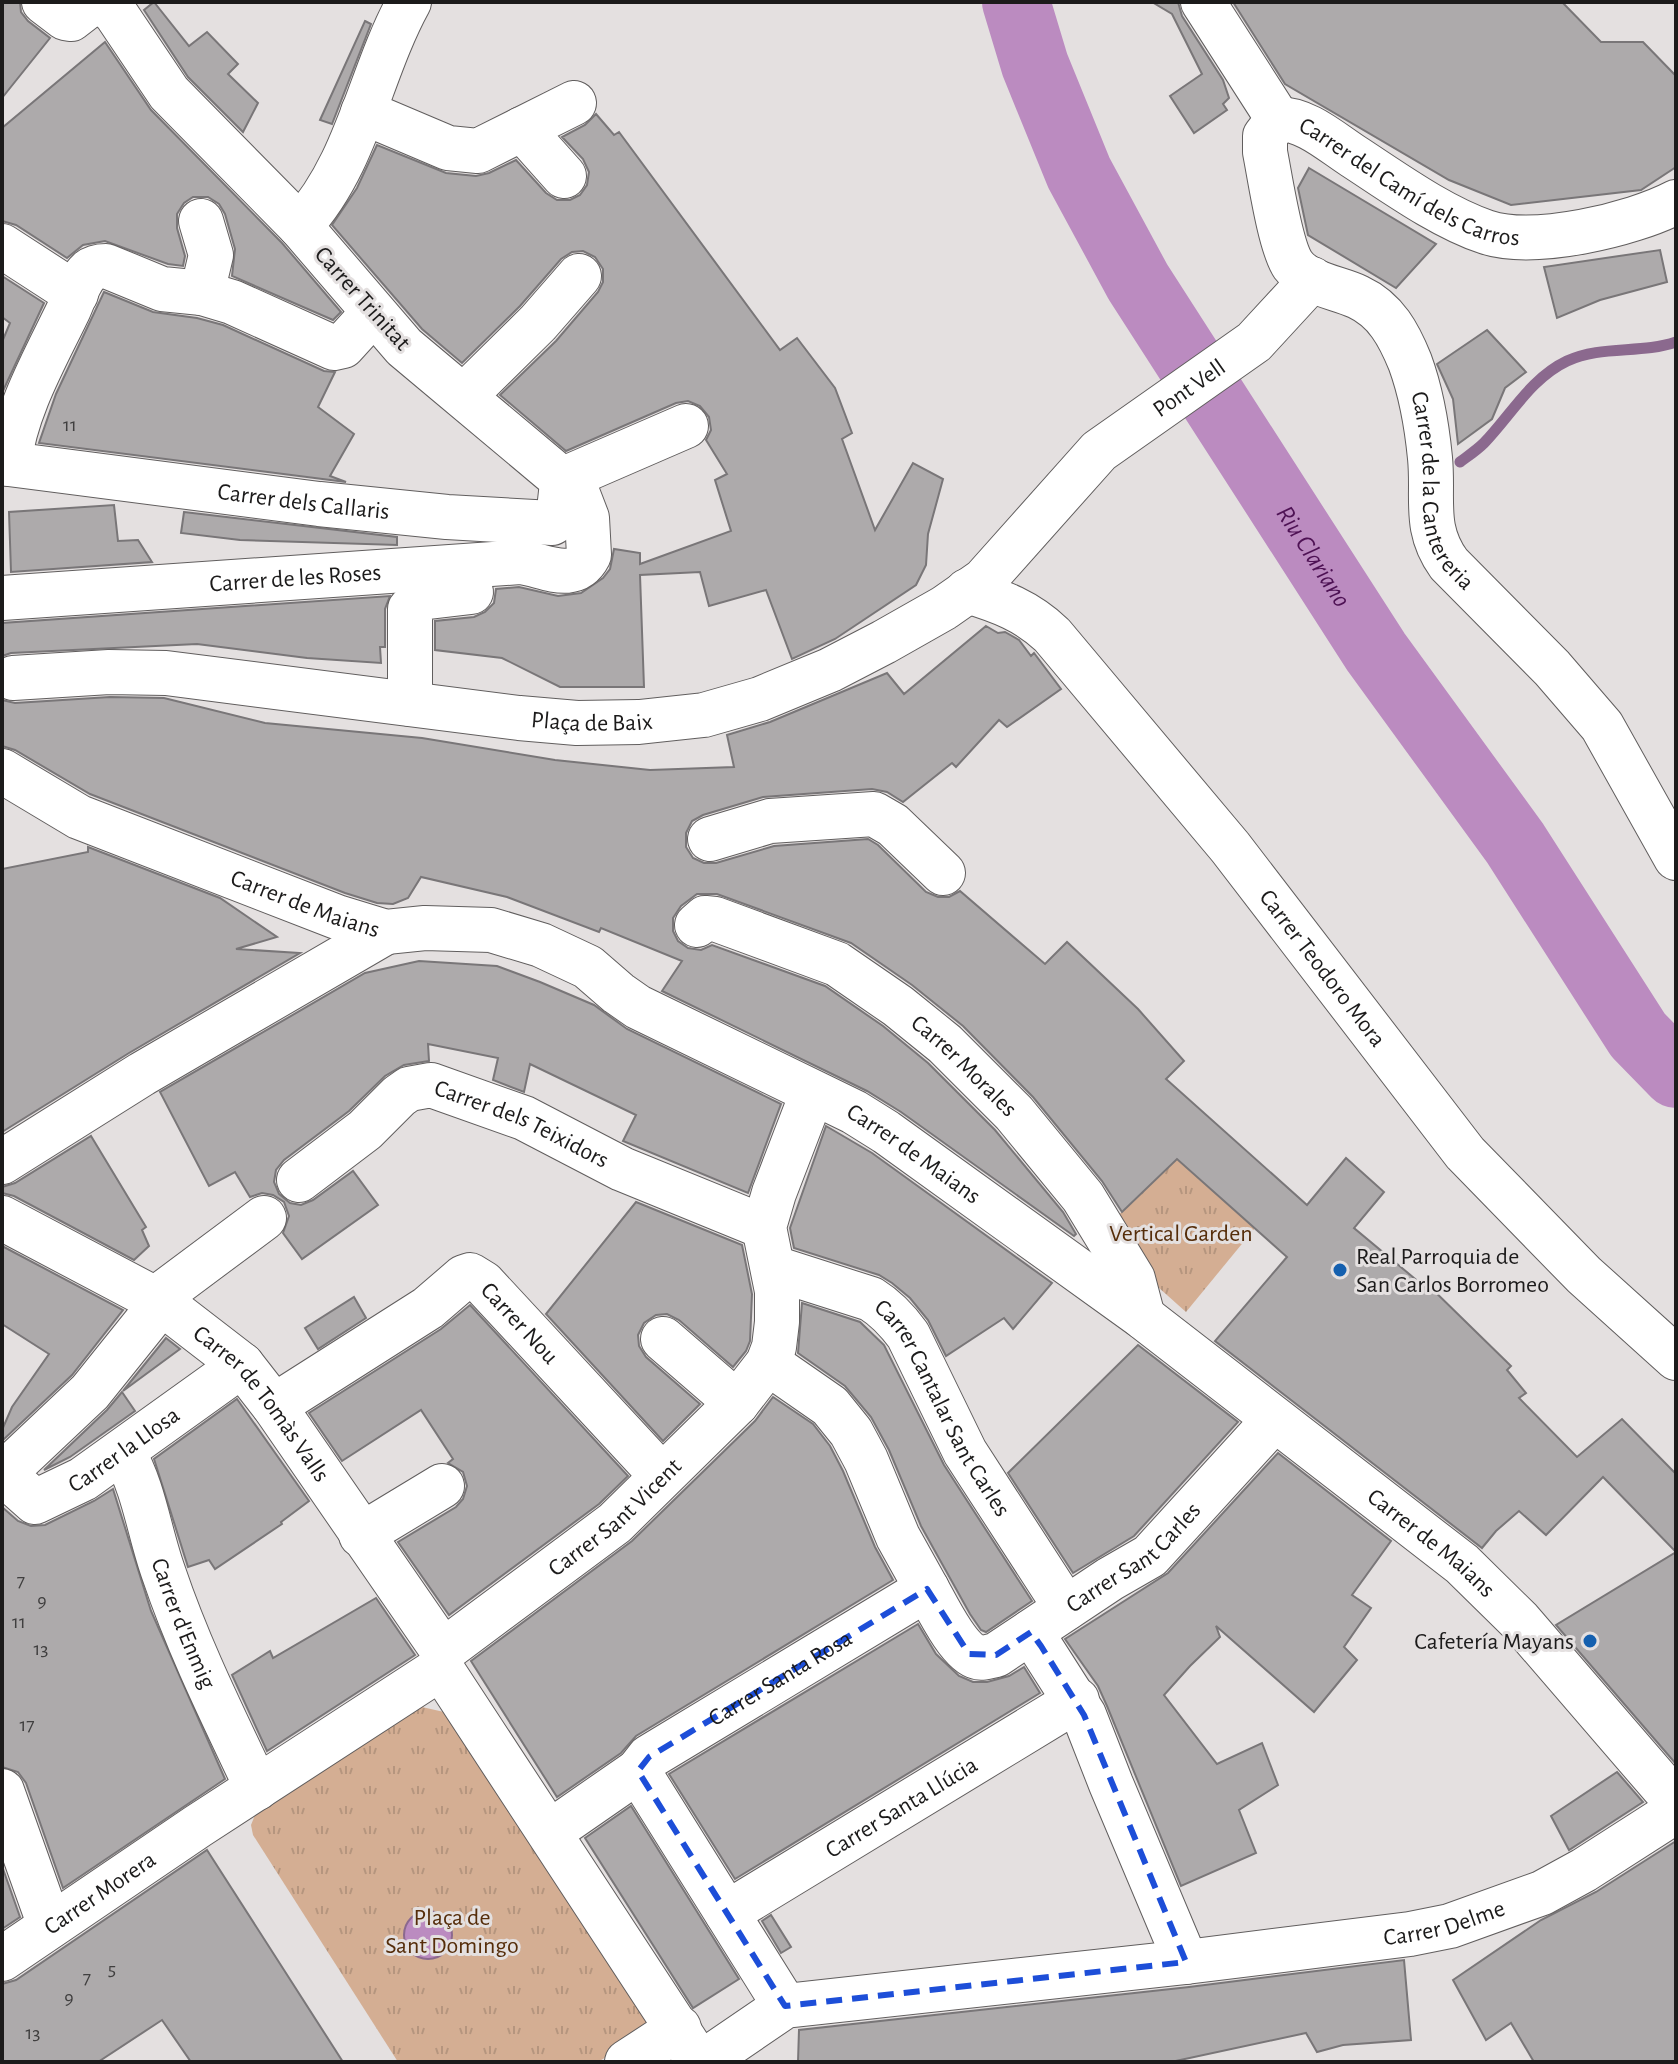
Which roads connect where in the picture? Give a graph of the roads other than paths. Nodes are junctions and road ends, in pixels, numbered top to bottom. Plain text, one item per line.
1 (44, 2) edge
2 (409, 2) edge
3 (1203, 2) edge
4 (107, 10) edge
5 (574, 103) dead end
6 (363, 112) junction
7 (1278, 119) junction
8 (522, 129) junction
9 (564, 176) dead end
10 (1676, 202) edge
11 (201, 221) dead end
12 (300, 226) junction
13 (2, 246) edge
14 (579, 276) dead end
15 (76, 294) junction
16 (1298, 294) junction
17 (198, 295) junction
18 (373, 313) junction
19 (464, 396) junction
20 (686, 426) dead end
21 (1089, 462) joint
22 (6, 463) edge
23 (567, 480) junction
24 (576, 568) junction
25 (967, 591) junction
26 (2, 598) edge
27 (13, 678) dead end
28 (410, 704) junction
29 (2, 771) edge
30 (710, 839) dead end
31 (1676, 858) edge
32 (943, 873) dead end
33 (697, 925) dead end
34 (386, 932) junction
35 (812, 1094) junction
36 (2, 1162) edge
37 (299, 1180) dead end
38 (2, 1218) edge
39 (264, 1218) dead end
40 (769, 1247) junction
41 (159, 1301) junction
42 (1143, 1317) junction
43 (663, 1339) dead end
44 (1676, 1358) edge
45 (768, 1363) junction
46 (242, 1365) junction
47 (737, 1403) junction
48 (274, 1406) junction
49 (1274, 1420) junction
50 (123, 1452) junction
51 (662, 1476) junction
52 (2, 1477) edge
53 (442, 1486) dead end
54 (361, 1535) junction
55 (927, 1589) junction
56 (1049, 1620) junction
57 (442, 1660) junction
58 (1077, 1700) junction
59 (638, 1771) junction
60 (257, 1788) junction
61 (2, 1791) edge
62 (1676, 1802) edge
63 (1676, 1811) edge
64 (550, 1832) junction
65 (727, 1913) junction
66 (50, 1926) junction
67 (2, 1959) edge
68 (1186, 1962) junction
69 (785, 2006) junction
70 (694, 2051) edge
71 (627, 2062) edge

1 - 4 street
2 - 6 street
3 - 7 street, Carrer del Camí dels Carros
4 - 12 street, Carrer Trinitat
5 - 8 street
6 - 8 street
6 - 12 street
7 - 10 street, Carrer del Camí dels Carros
7 - 16 street, Carrer de la Cantereria
8 - 9 street
11 - 17 street
12 - 18 street, Carrer Trinitat
13 - 15 street
14 - 19 street
15 - 17 street
15 - 22 street
16 - 21 street, Pont Vell
16 - 31 street, Carrer de la Cantereria
17 - 18 street
18 - 19 street, Carrer Trinitat
19 - 23 street, Carrer Trinitat
20 - 23 street
21 - 25 street, Plaça de Baix
22 - 23 street, Carrer dels Callaris
23 - 24 street, Carrer Trinitat
24 - 26 street, Carrer de les Roses
24 - 28 street
25 - 28 street, Plaça de Baix
25 - 44 street, Carrer Teodoro Mora
27 - 28 street, Plaça de Baix
29 - 34 street, Carrer de Maians
30 - 32 street
33 - 42 street, Carrer Morales
34 - 35 street, Carrer de Maians
34 - 36 street
35 - 40 street
35 - 42 street, Carrer de Maians
37 - 40 street, Carrer dels Teixidors
38 - 41 street, Carrer de Tomàs Valls
39 - 41 street
40 - 45 street
40 - 56 street, Carrer Cantalar Sant Carles
41 - 46 street, Carrer de Tomàs Valls
41 - 52 street
42 - 49 street, Carrer de Maians
43 - 47 street
45 - 47 street, Carrer Sant Vicent
45 - 55 street
46 - 48 street, Carrer de Tomàs Valls
46 - 50 street, Carrer la Llosa
47 - 51 street, Carrer Sant Vicent
48 - 51 street, Carrer Nou
48 - 54 street, Carrer de Tomàs Valls
49 - 56 street, Carrer Sant Carles
49 - 62 street, Carrer de Maians
50 - 52 street, Carrer la Llosa
50 - 60 street, Carrer d'Enmig
51 - 57 street, Carrer Sant Vicent
53 - 54 street
54 - 57 street, Carrer de Tomàs Valls
55 - 56 street, Carrer Sant Carles
55 - 59 street, Carrer Santa Rosa
56 - 58 street
57 - 60 street
57 - 64 street
58 - 65 street, Carrer Santa Llúcia
58 - 68 street
59 - 64 street, Carrer Santa Rosa
59 - 65 street
60 - 66 street, Carrer Morera
61 - 66 street
63 - 68 street, Carrer Delme
64 - 70 street
65 - 69 street
66 - 67 street, Carrer Morera
68 - 69 street, Carrer Delme
69 - 70 street, Carrer Delme
70 - 71 street

